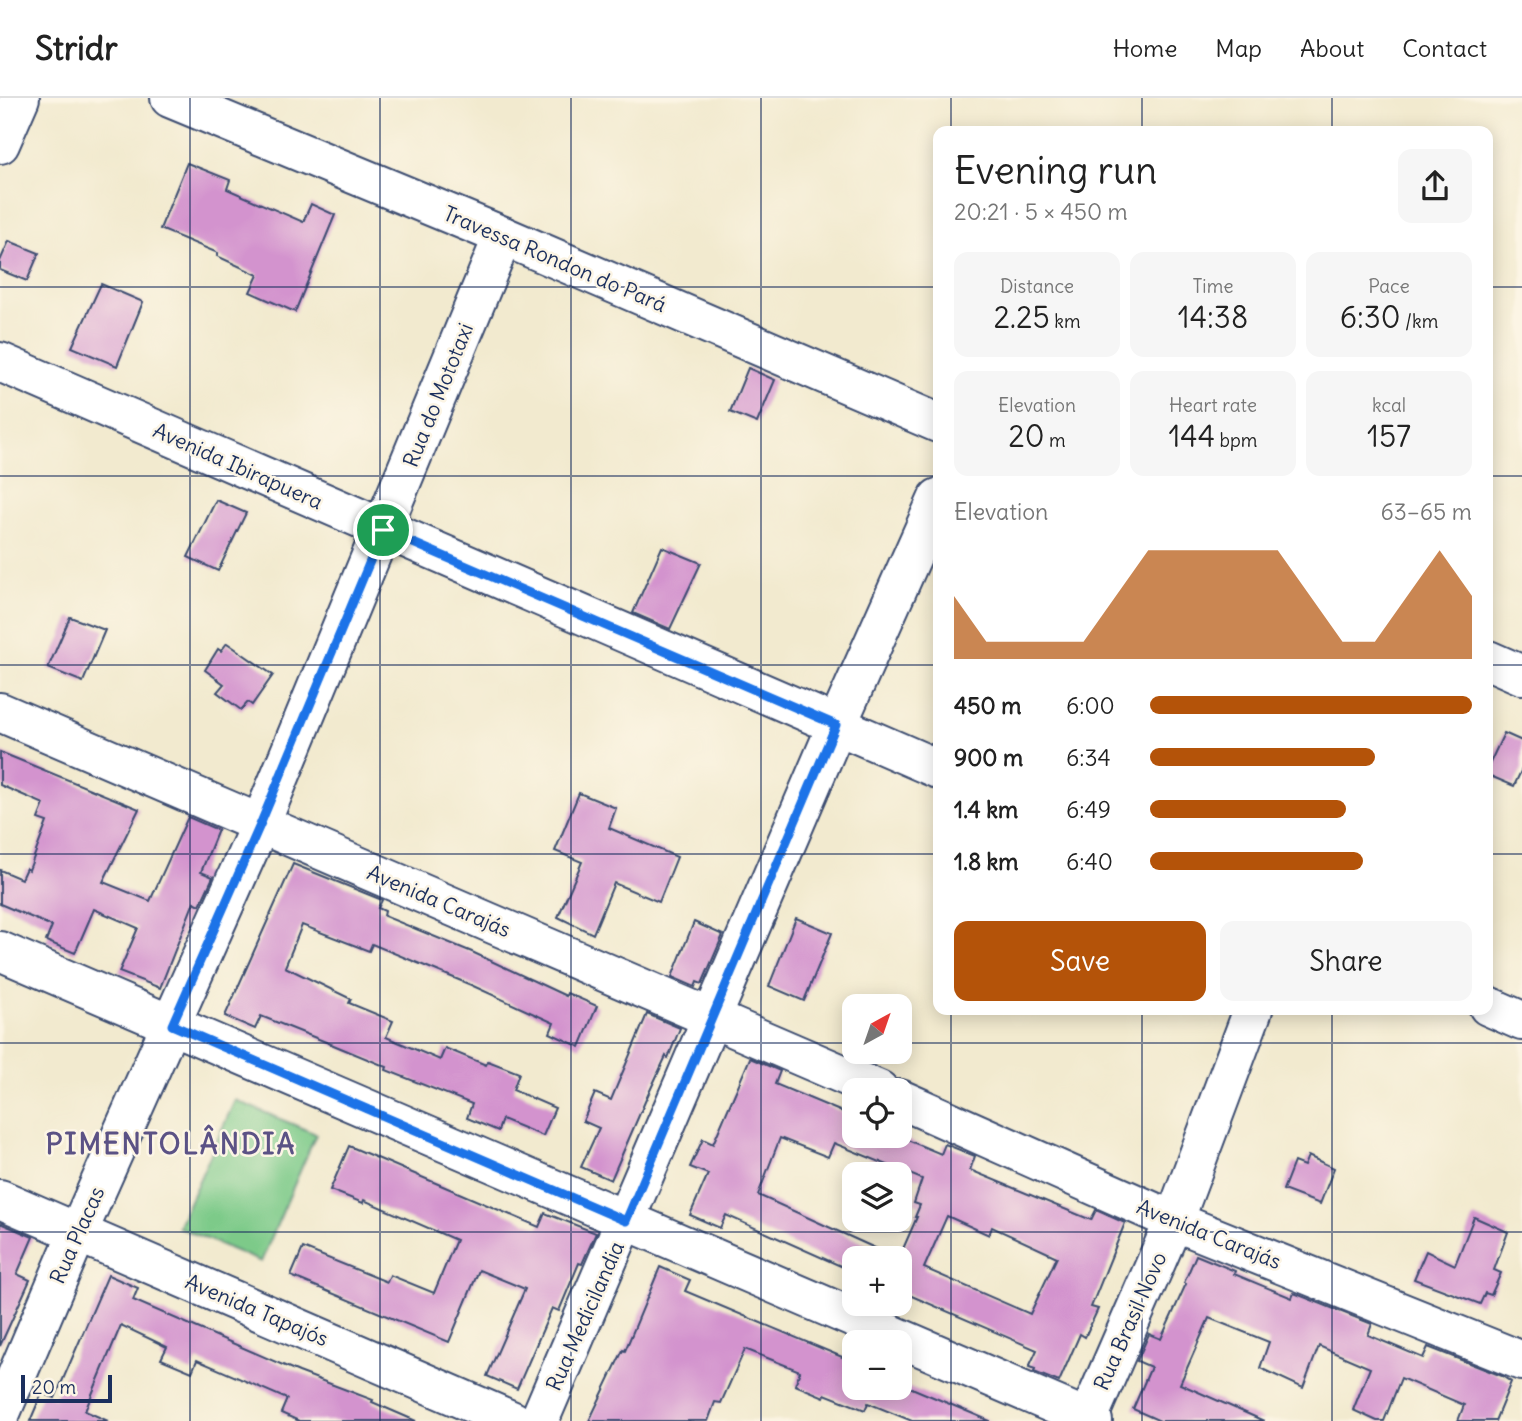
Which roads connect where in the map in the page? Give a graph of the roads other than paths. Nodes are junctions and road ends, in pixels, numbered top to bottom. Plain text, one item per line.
1 (20, 98) edge
2 (170, 98) edge
3 (0, 144) edge
4 (503, 236) junction
5 (0, 362) edge
6 (933, 421) edge
7 (933, 509) edge
8 (383, 530) junction
9 (1493, 662) edge
10 (1522, 674) edge
11 (0, 712) edge
12 (836, 725) junction
13 (933, 767) edge
14 (260, 825) junction
15 (0, 951) edge
16 (1493, 1008) edge
17 (1251, 1015) edge
18 (713, 1017) junction
19 (1522, 1021) edge
20 (172, 1025) junction
21 (852, 1078) edge
22 (912, 1105) edge
23 (0, 1199) edge
24 (626, 1221) junction
25 (1174, 1221) junction
26 (78, 1232) junction
27 (1522, 1361) edge
28 (0, 1415) edge
29 (1089, 1420) edge
30 (513, 1421) edge
31 (539, 1421) edge

1 - 3 street
2 - 4 street, Travessa Rondon do Pará
4 - 6 street, Travessa Rondon do Pará
4 - 8 street, Rua do Mototaxi
5 - 8 street, Avenida Ibirapuera
7 - 12 street, Rua Medicilandia
8 - 12 street, Avenida Ibirapuera
8 - 14 street, Rua do Mototaxi
9 - 10 street
11 - 14 street, Avenida Carajás
12 - 13 street, Avenida Ibirapuera
12 - 18 street, Rua Medicilandia
14 - 18 street, Avenida Carajás
14 - 20 street, Rua Placas
15 - 20 street
16 - 19 street
17 - 25 street, Rua Brasil Novo
18 - 21 street, Avenida Carajás
18 - 24 street, Rua Medicilandia
20 - 24 street
20 - 26 street, Rua Placas
22 - 25 street, Avenida Carajás
23 - 26 street, Avenida Tapajós
24 - 29 street
24 - 31 street, Rua Medicilandia
25 - 27 street, Avenida Carajás
25 - 29 street, Rua Brasil Novo
26 - 28 street, Rua Placas
26 - 30 street, Avenida Tapajós

